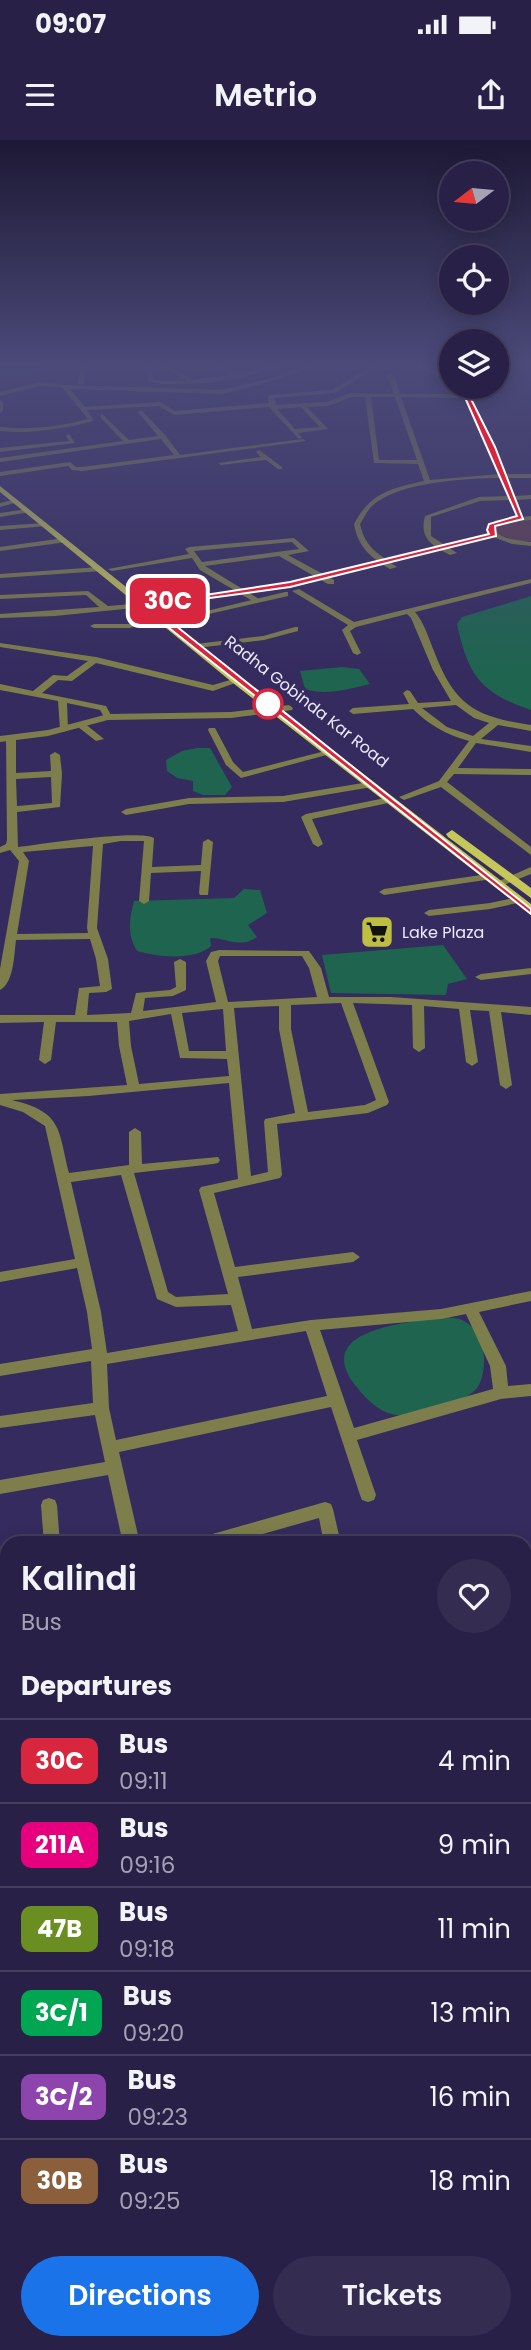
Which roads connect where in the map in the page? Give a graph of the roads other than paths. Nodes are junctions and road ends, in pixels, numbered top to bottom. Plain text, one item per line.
1 (54, 466) edge
2 (73, 466) edge
3 (101, 466) edge
4 (278, 466) edge
5 (422, 466) edge
6 (499, 466) edge
7 (280, 468) dead end
8 (0, 474) edge
9 (503, 475) junction
10 (531, 477) edge
11 (428, 484) junction
12 (0, 487) edge
13 (512, 497) junction
14 (531, 497) edge
15 (16, 501) junction
16 (0, 505) edge
17 (28, 511) junction
18 (0, 515) edge
19 (521, 517) junction
20 (531, 518) edge
21 (45, 525) junction
22 (0, 528) edge
23 (494, 535) junction
24 (64, 540) junction
25 (504, 540) junction
26 (531, 544) edge
27 (441, 547) junction
28 (0, 548) edge
29 (280, 554) junction
30 (453, 554) junction
31 (193, 556) junction
32 (382, 561) junction
33 (200, 564) junction
34 (393, 567) junction
35 (99, 569) junction
36 (112, 569) junction
37 (0, 576) edge
38 (321, 577) junction
39 (531, 581) edge
40 (331, 582) junction
41 (296, 591) junction
42 (242, 593) junction
43 (0, 597) edge
44 (256, 601) junction
45 (149, 604) junction
46 (106, 609) junction
47 (410, 612) junction
48 (0, 616) edge
49 (167, 620) junction
50 (353, 625) junction
51 (94, 626) dead end
52 (295, 629) dead end
53 (0, 645) edge
54 (200, 646) junction
55 (357, 653) dead end
56 (96, 659) junction
57 (237, 681) junction
58 (4, 687) edge
59 (36, 693) junction
60 (407, 693) dead end
61 (0, 696) edge
62 (62, 699) junction
63 (455, 703) junction
64 (413, 706) junction
65 (289, 708) junction
66 (275, 710) junction
67 (353, 711) dead end
68 (108, 717) junction
69 (496, 722) junction
70 (81, 724) junction
71 (531, 728) edge
72 (64, 729) junction
73 (212, 730) dead end
74 (6, 739) edge
75 (99, 739) dead end
76 (474, 740) junction
77 (531, 749) edge
78 (329, 752) junction
79 (55, 755) dead end
80 (453, 771) junction
81 (531, 772) edge
82 (57, 774) junction
83 (12, 776) junction
84 (442, 783) junction
85 (369, 785) junction
86 (404, 797) junction
87 (390, 800) junction
88 (13, 809) junction
89 (126, 813) dead end
90 (99, 842) junction
91 (208, 842) dead end
92 (318, 844) dead end
93 (9, 849) edge
94 (531, 852) edge
95 (206, 868) junction
96 (148, 870) junction
97 (524, 874) edge
98 (493, 881) junction
99 (384, 892) dead end
100 (204, 893) dead end
101 (531, 894) edge
102 (517, 900) junction
103 (144, 901) dead end
104 (531, 911) edge
105 (429, 913) dead end
106 (95, 936) junction
107 (8, 941) edge
108 (180, 962) dead end
109 (531, 971) edge
110 (481, 977) dead end
111 (0, 988) edge
112 (324, 1000) junction
113 (346, 1000) junction
114 (418, 1002) junction
115 (285, 1003) junction
116 (225, 1005) junction
117 (464, 1006) junction
118 (495, 1009) junction
119 (176, 1010) junction
120 (531, 1011) edge
121 (130, 1017) junction
122 (51, 1018) junction
123 (81, 1018) junction
124 (0, 1019) edge
125 (419, 1048) dead end
126 (232, 1055) junction
127 (45, 1060) dead end
128 (472, 1062) dead end
129 (234, 1079) junction
130 (506, 1085) dead end
131 (134, 1088) junction
132 (0, 1098) edge
133 (302, 1115) junction
134 (135, 1132) dead end
135 (213, 1160) dead end
136 (131, 1169) junction
137 (64, 1178) junction
138 (246, 1181) junction
139 (353, 1257) dead end
140 (83, 1262) junction
141 (229, 1273) junction
142 (0, 1278) edge
143 (531, 1296) edge
144 (237, 1299) junction
145 (470, 1308) junction
146 (311, 1325) junction
147 (247, 1336) junction
148 (98, 1357) junction
149 (0, 1370) edge
150 (531, 1390) edge
151 (501, 1393) junction
152 (336, 1400) junction
153 (101, 1408) junction
154 (0, 1422) edge
155 (348, 1436) junction
156 (112, 1447) junction
157 (114, 1466) junction
158 (0, 1487) edge
159 (368, 1495) dead end
160 (49, 1505) dead end
161 (51, 1536) edge
162 (130, 1536) edge
163 (230, 1536) edge
164 (331, 1536) edge

1 - 8 street
2 - 3 street
4 - 7 street
5 - 11 street
6 - 9 street
9 - 10 street
9 - 11 street
9 - 13 street
11 - 32 street
12 - 15 main road
12 - 36 main road
13 - 14 street
13 - 19 street
13 - 27 street
15 - 16 street
15 - 17 main road
17 - 18 street
17 - 21 main road
19 - 20 street
19 - 23 street
21 - 22 street
21 - 24 main road
23 - 25 street
23 - 27 street
24 - 28 street
24 - 35 main road
25 - 26 street
25 - 30 street
27 - 30 street
27 - 32 street
29 - 31 street
29 - 33 street
29 - 38 street
30 - 34 street
31 - 33 street
31 - 36 street
32 - 34 street
32 - 38 street
33 - 42 street
34 - 40 street
35 - 37 street
35 - 45 main road
36 - 45 main road
38 - 40 street
38 - 42 street
39 - 47 street
40 - 41 street
41 - 44 street
41 - 50 street
42 - 44 street
42 - 45 street
43 - 46 street
44 - 49 street
45 - 46 street
45 - 49 main road
46 - 48 street
47 - 50 street
47 - 63 street
49 - 51 street
49 - 54 main road
50 - 55 street
52 - 54 street
53 - 56 street
54 - 57 main road
54 - 65 main road, Radha Gobinda Kar Road
56 - 57 street
56 - 59 street
57 - 66 main road
58 - 59 street
58 - 61 street
59 - 62 street
60 - 64 street
62 - 68 street
62 - 72 street
63 - 64 street
63 - 69 street
64 - 67 street
64 - 76 street
65 - 66 street
65 - 86 main road, Radha Gobinda Kar Road
66 - 68 street
66 - 78 main road
68 - 70 street
69 - 71 street
69 - 76 street
70 - 72 street
70 - 75 street
72 - 74 street
73 - 78 street
74 - 83 street
76 - 77 street
76 - 80 street
78 - 85 main road
79 - 82 street
80 - 81 street
80 - 84 street
82 - 83 street
82 - 88 street
83 - 88 street
84 - 86 street
84 - 94 street
85 - 87 main road
85 - 89 street
86 - 97 main road, Radha Gobinda Kar Road
87 - 92 street
87 - 98 main road
88 - 93 street
90 - 93 street
90 - 96 street
90 - 106 street
91 - 95 street
93 - 107 street
95 - 96 street
95 - 100 street
96 - 103 street
97 - 98 street
97 - 101 main road, Radha Gobinda Kar Road
98 - 99 street
98 - 102 main road
102 - 104 main road
102 - 105 street
106 - 107 street
106 - 123 street
107 - 111 street
108 - 121 street
109 - 110 street
112 - 113 street
112 - 115 street
112 - 116 street
113 - 114 street
113 - 133 street
114 - 117 street
114 - 125 street
115 - 116 street
115 - 133 street
116 - 119 street
116 - 126 street
117 - 118 street
117 - 128 street
118 - 120 street
118 - 130 street
119 - 121 street
119 - 126 street
121 - 123 street
121 - 131 street
122 - 123 street
122 - 124 street
122 - 127 street
126 - 129 street
129 - 131 street
129 - 138 street
131 - 132 street
132 - 137 street
133 - 138 street
134 - 136 street
135 - 136 street
136 - 137 street
136 - 144 street
137 - 140 street
138 - 141 street
139 - 141 street
140 - 142 street
140 - 148 street
141 - 144 street
143 - 145 street
144 - 147 street
145 - 146 street
145 - 151 street
146 - 147 street
146 - 152 street
147 - 148 street
148 - 149 street
148 - 153 street
150 - 151 street
151 - 155 street
152 - 155 street
152 - 156 street
153 - 154 street
153 - 156 street
155 - 159 street
156 - 157 street
157 - 158 street
157 - 162 street
160 - 161 street
163 - 164 street

